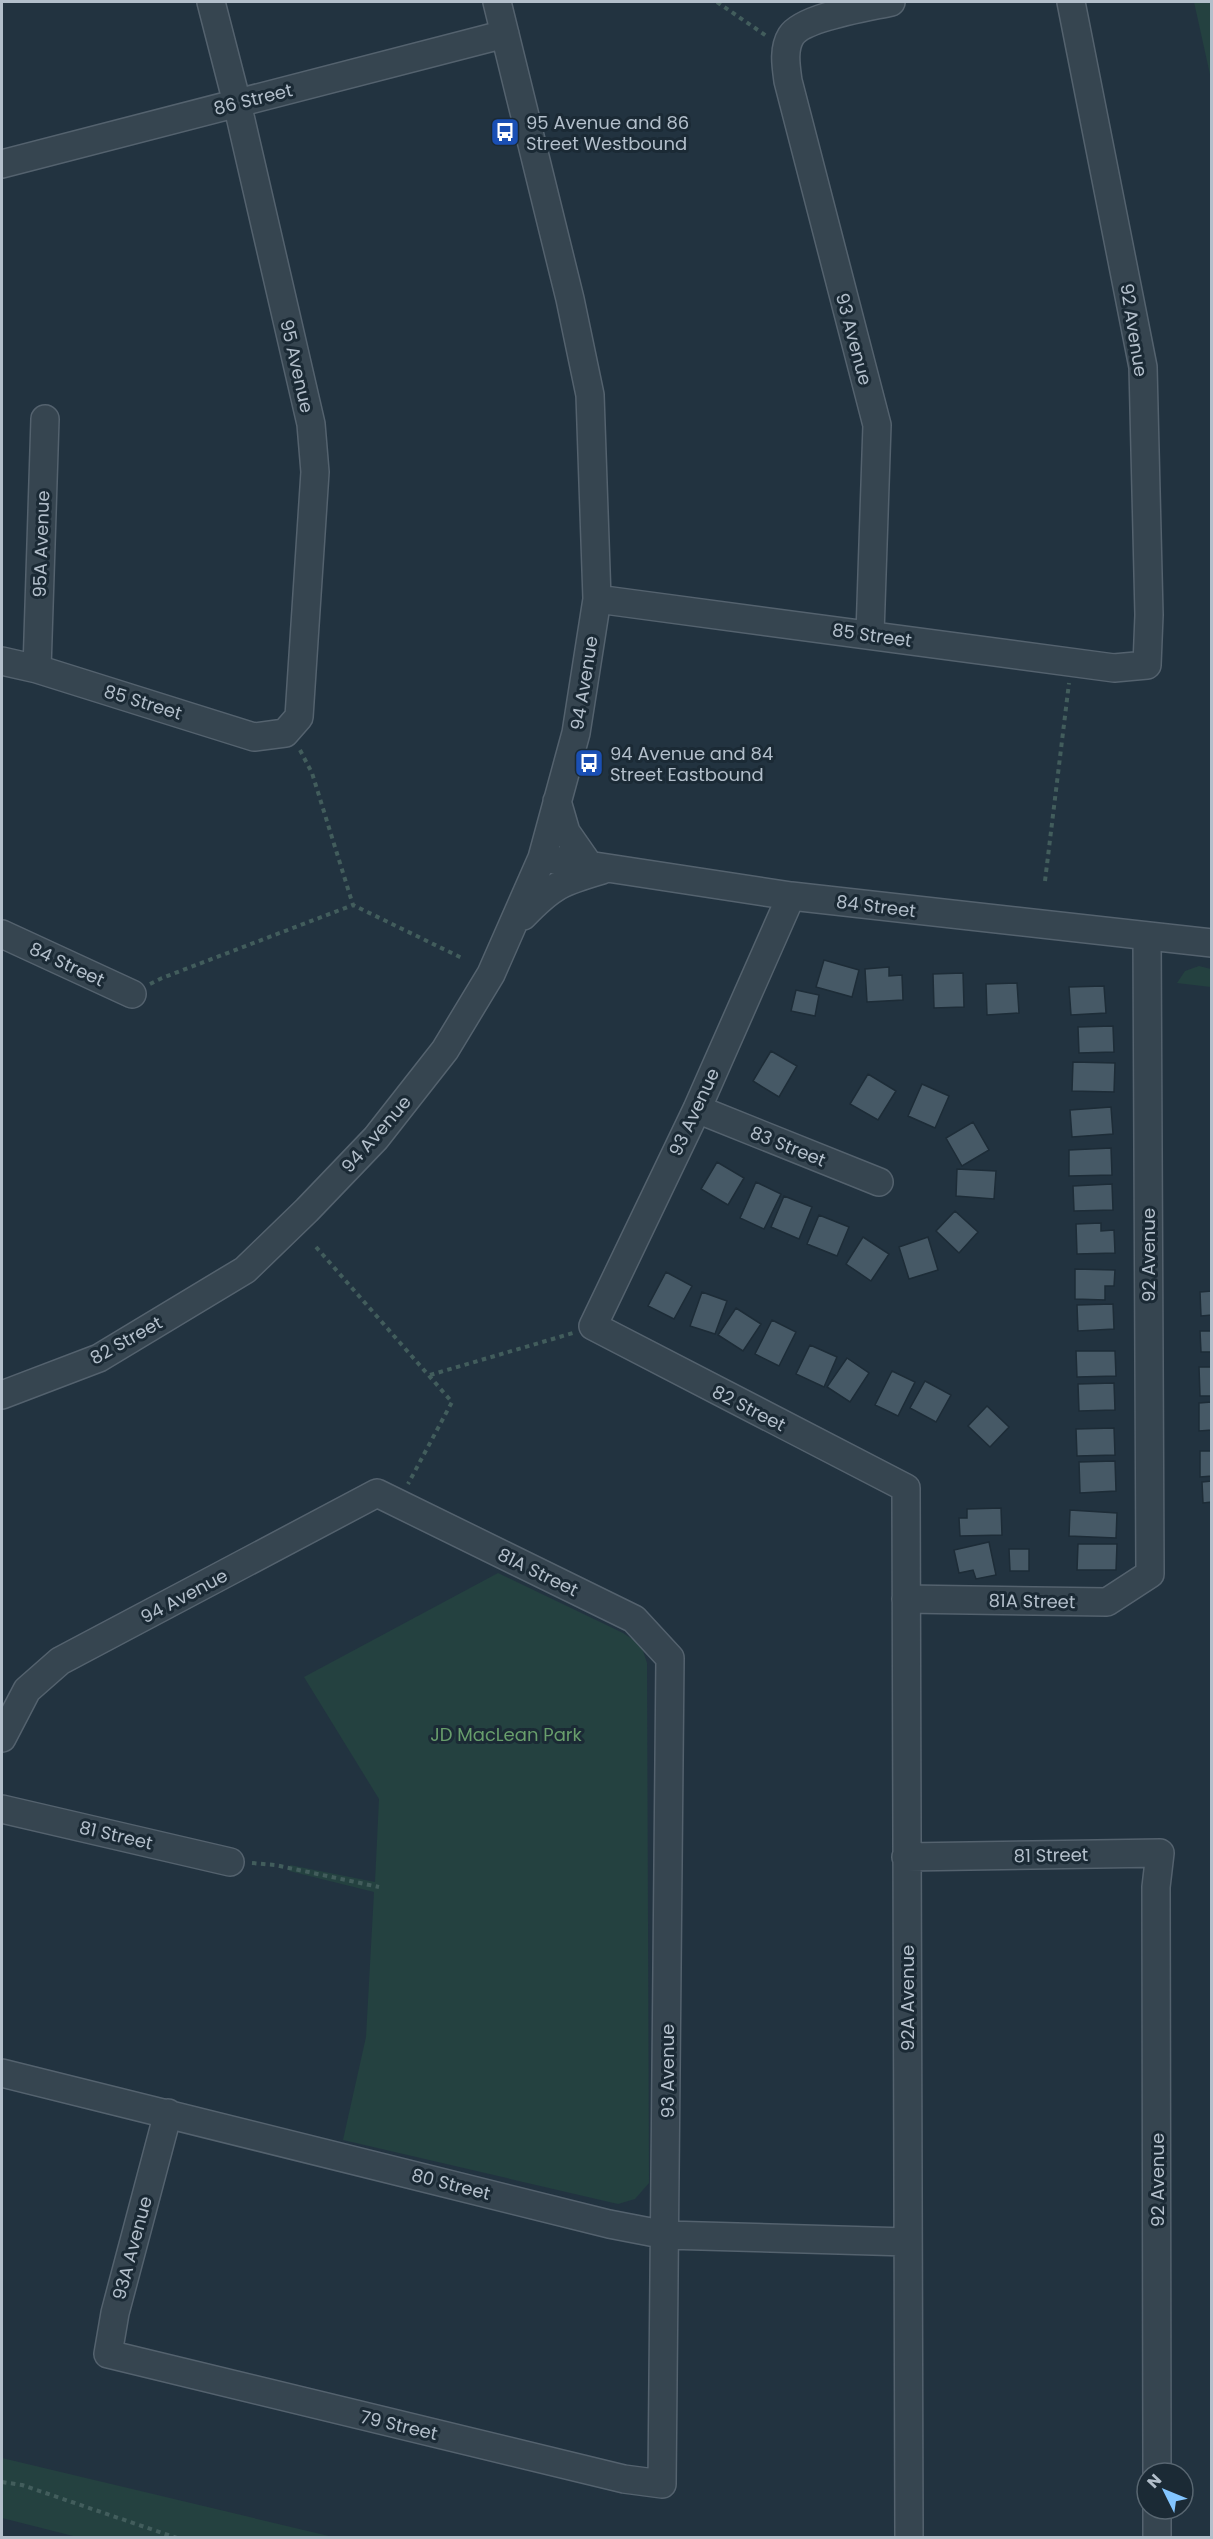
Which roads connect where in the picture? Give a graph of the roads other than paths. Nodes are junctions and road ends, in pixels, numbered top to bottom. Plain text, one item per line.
1 (211, 2) edge
2 (496, 2) edge
3 (891, 2) edge
4 (1071, 2) edge
5 (505, 34) junction
6 (237, 103) junction
7 (2, 164) edge
8 (45, 419) dead end
9 (597, 599) junction
10 (870, 634) junction
11 (2, 661) edge
12 (1147, 664) joint
13 (37, 669) junction
14 (287, 731) joint
15 (557, 801) junction
16 (542, 858) junction
17 (599, 866) junction
18 (791, 896) junction
19 (513, 926) junction
20 (2, 934) edge
21 (1147, 936) junction
22 (1212, 943) edge
23 (132, 994) road end
24 (697, 1109) junction
25 (879, 1182) dead end
26 (245, 1270) joint
27 (592, 1326) joint
28 (2, 1395) edge
29 (906, 1488) joint
30 (395, 1502) joint
31 (1150, 1575) joint
32 (906, 1599) junction
33 (670, 1658) joint
34 (2, 1738) edge
35 (2, 1809) edge
36 (906, 1857) junction
37 (230, 1862) road end
38 (1156, 1887) joint
39 (2, 2073) edge
40 (168, 2113) junction
41 (666, 2235) junction
42 (907, 2242) junction
43 (137, 2363) joint
44 (1157, 2461) edge
45 (662, 2484) joint
46 (1157, 2521) edge
47 (909, 2538) edge
48 (1157, 2538) edge

1 - 6 street, 95 Avenue
2 - 5 street, 94 Avenue
3 - 10 street, 93 Avenue
4 - 12 street, 92 Avenue
5 - 6 street, 86 Street
5 - 9 street, 94 Avenue
6 - 7 street, 86 Street
6 - 14 street, 95 Avenue
8 - 13 street, 95A Avenue
9 - 10 street, 85 Street
9 - 15 street, 94 Avenue
10 - 12 street, 85 Street
11 - 13 street, 85 Street
13 - 14 street, 85 Street
15 - 16 street, 94 Avenue
15 - 17 street
16 - 17 street, 84 Street
16 - 19 street, 94 Avenue
17 - 18 street, 84 Street
17 - 19 street
18 - 21 street, 84 Street
18 - 24 street, 93 Avenue
19 - 26 street, 94 Avenue
20 - 23 street, 84 Street
21 - 22 street, 84 Street
21 - 31 street, 92 Avenue
24 - 25 street, 83 Street
24 - 27 street, 93 Avenue
26 - 28 street, 82 Street
27 - 29 street, 82 Street
29 - 32 street, 92A Avenue
30 - 33 street, 81A Street
30 - 34 street, 94 Avenue
31 - 32 street, 81A Street
32 - 36 street, 92A Avenue
33 - 41 street, 93 Avenue
35 - 37 street, 81 Street
36 - 38 street, 81 Street
36 - 42 street, 92A Avenue
38 - 44 street, 92 Avenue
39 - 40 street, 80 Street
40 - 41 street, 80 Street
40 - 43 street, 93A Avenue
41 - 42 street, 80 Street
41 - 45 street, 93 Avenue
42 - 47 street, 92A Avenue
43 - 45 street, 79 Street
46 - 48 street

